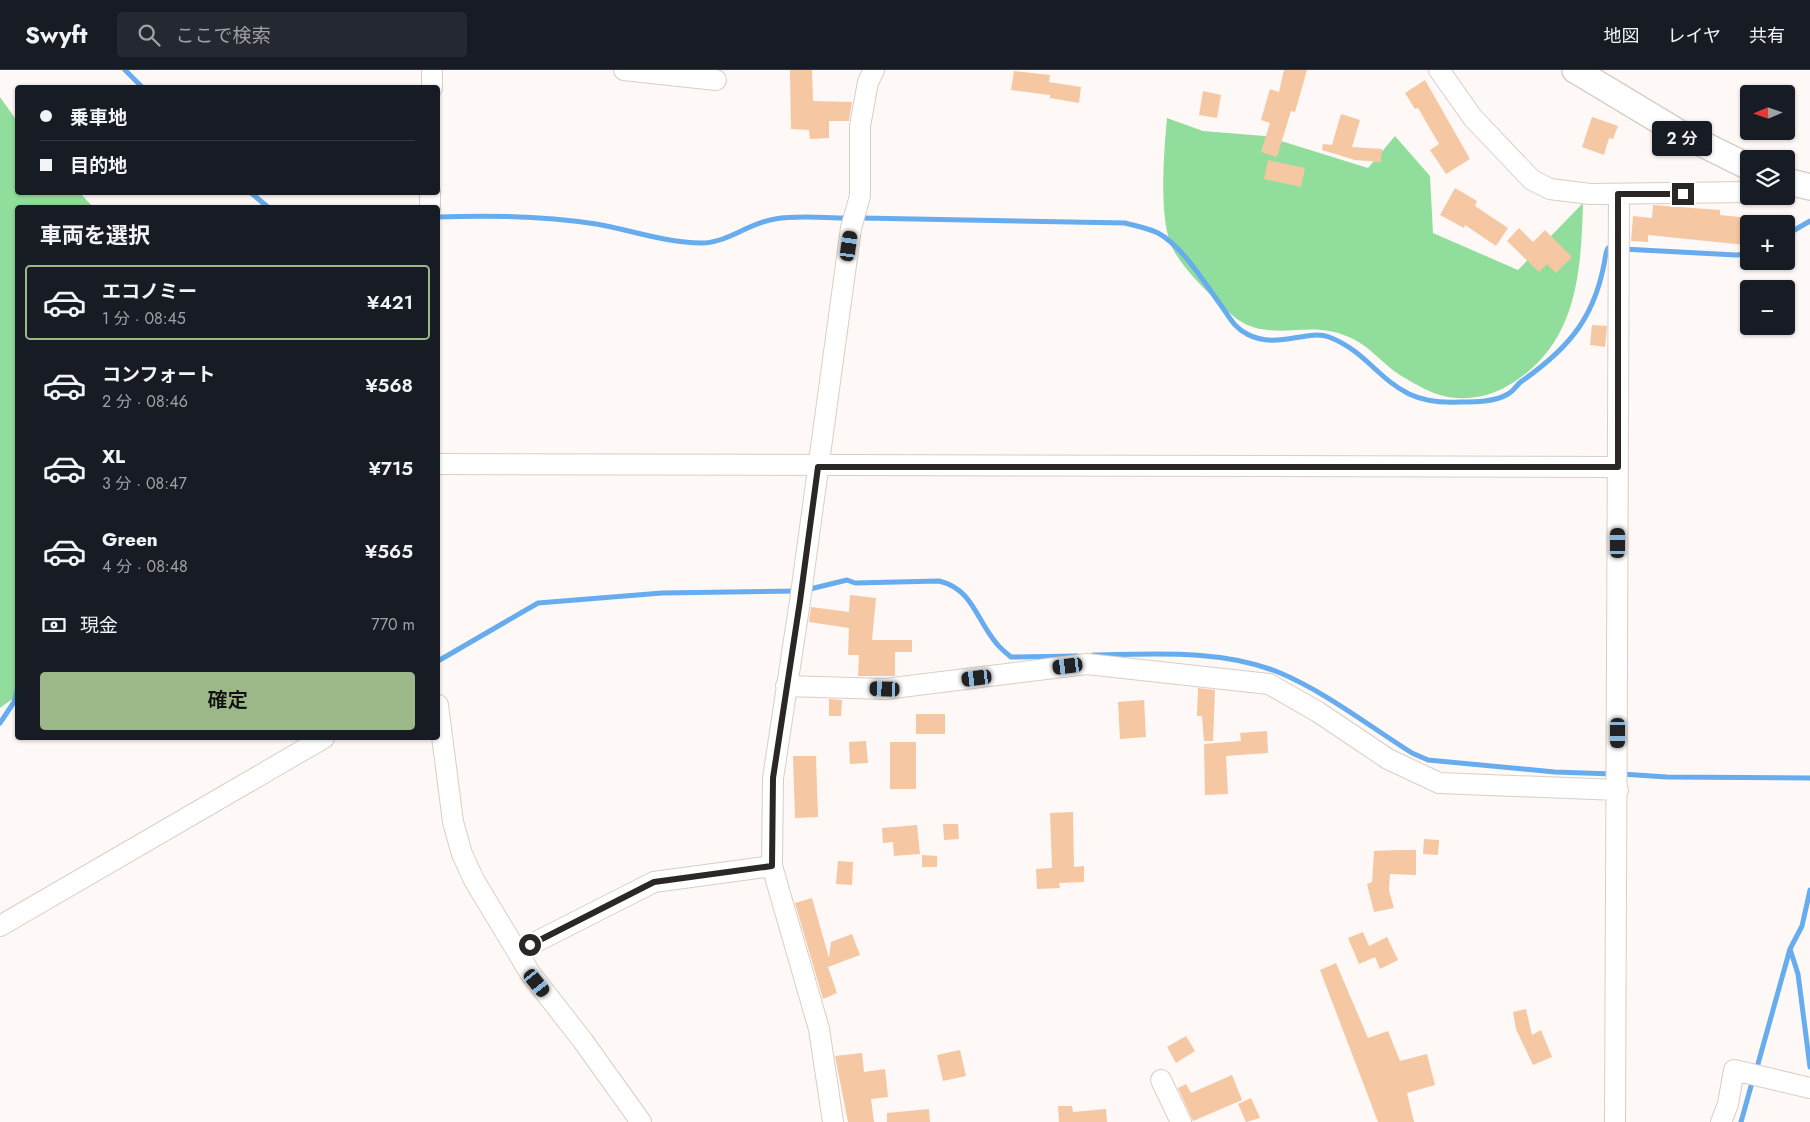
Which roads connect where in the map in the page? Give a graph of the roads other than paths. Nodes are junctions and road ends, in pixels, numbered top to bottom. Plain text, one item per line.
1 (432, 70) edge
2 (624, 70) edge
3 (874, 70) edge
4 (1439, 70) edge
5 (1575, 70) edge
6 (716, 80) dead end
7 (432, 85) edge
8 (1740, 163) edge
9 (1740, 192) edge
10 (1618, 194) junction
11 (440, 464) edge
12 (818, 467) junction
13 (1618, 467) junction
14 (786, 686) junction
15 (440, 721) edge
16 (321, 740) edge
17 (1618, 790) junction
18 (772, 866) junction
19 (0, 926) edge
20 (518, 951) junction
21 (1161, 1080) dead end
22 (1803, 1086) edge
23 (641, 1122) edge
24 (832, 1122) edge
25 (1181, 1122) edge
26 (1616, 1122) edge
27 (1721, 1122) edge

1 - 7 street
2 - 6 street
3 - 12 street
4 - 10 street
5 - 8 main road
9 - 10 street
10 - 13 street
11 - 12 street
12 - 13 street
12 - 14 street
13 - 17 street
14 - 17 street
14 - 18 street
15 - 20 street
16 - 19 street
17 - 26 street
18 - 20 street
18 - 24 street
20 - 23 street
21 - 25 street
22 - 27 street

